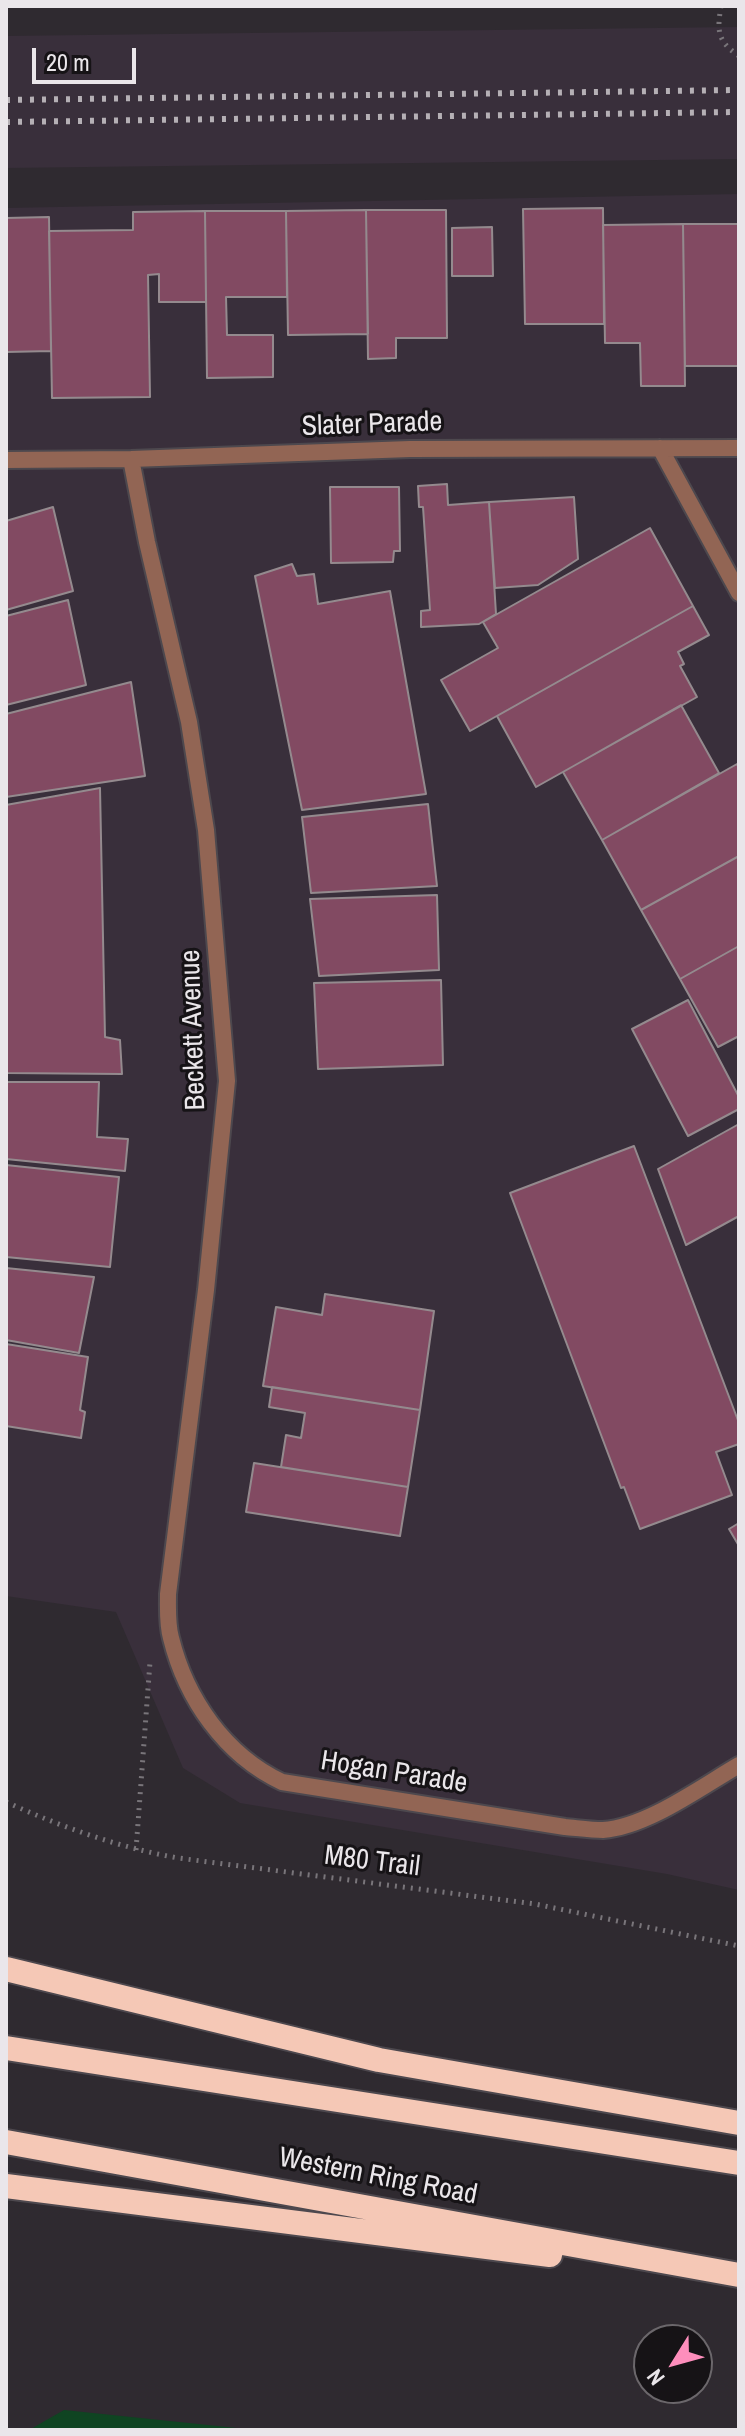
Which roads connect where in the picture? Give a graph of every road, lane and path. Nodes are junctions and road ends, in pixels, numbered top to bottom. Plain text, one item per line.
1 (721, 6) edge
2 (739, 56) edge
3 (660, 448) junction
4 (739, 448) edge
5 (131, 459) junction
6 (6, 460) edge
7 (739, 593) edge
8 (194, 1695) joint
9 (147, 1708) dead end
10 (739, 1765) edge
11 (6, 1802) edge
12 (136, 1850) junction
13 (739, 1946) edge
14 (6, 1969) edge
15 (6, 2048) edge
16 (739, 2123) edge
17 (6, 2142) edge
18 (739, 2163) edge
19 (6, 2186) edge
20 (739, 2277) edge

1 - 2 path
3 - 4 street, Slater Parade
3 - 5 street, Slater Parade
3 - 7 street
5 - 6 street, Slater Parade
5 - 8 street, Beckett Avenue
8 - 10 street, Hogan Parade
9 - 12 path
11 - 12 path, M80 Trail
12 - 13 path, M80 Trail
14 - 16 highway
15 - 18 highway
17 - 20 highway, Western Ring Road
19 - 20 highway

